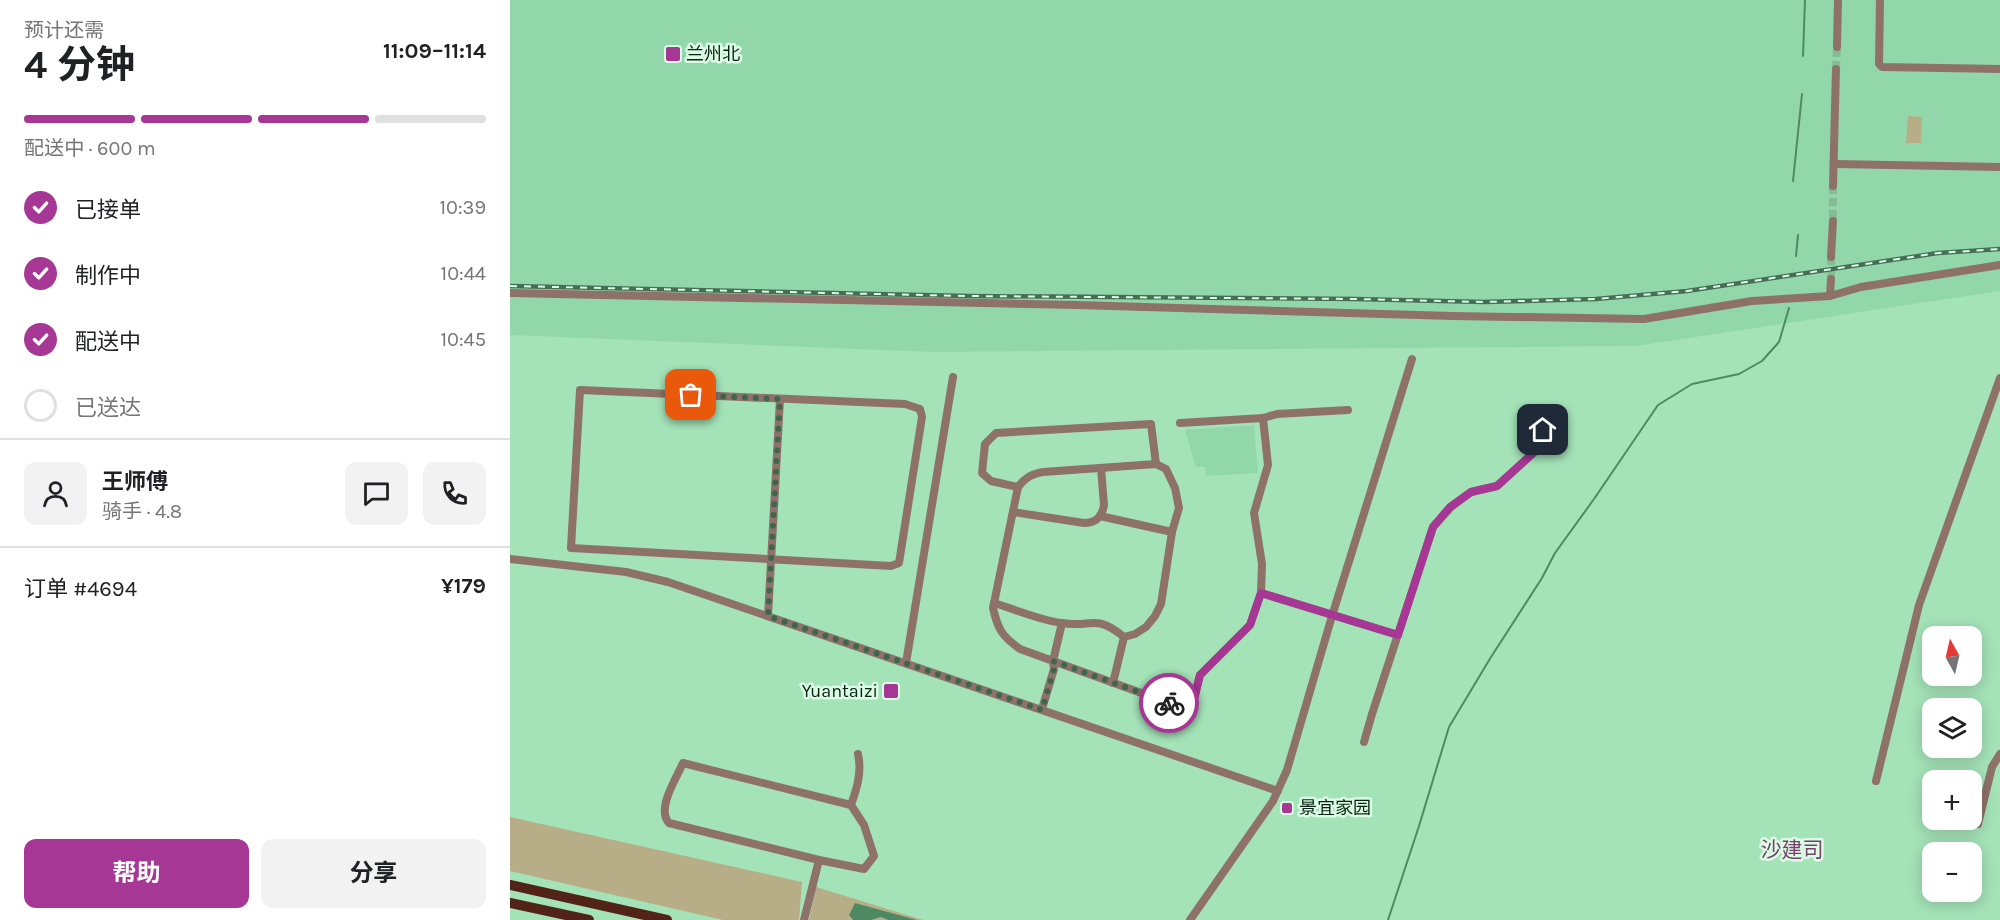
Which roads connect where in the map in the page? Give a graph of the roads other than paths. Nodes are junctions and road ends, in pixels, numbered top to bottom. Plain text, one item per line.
1 (1838, 0) edge
2 (1880, 0) edge
3 (1837, 47) tunnel mouth
4 (1836, 69) tunnel mouth
5 (2000, 69) edge
6 (1835, 165) junction
7 (2000, 167) edge
8 (1833, 186) tunnel mouth
9 (1833, 221) tunnel mouth
10 (1831, 257) tunnel mouth
11 (2000, 265) edge
12 (1831, 279) tunnel mouth
13 (510, 293) edge
14 (1830, 296) junction
15 (1412, 359) dead end
16 (953, 377) dead end
17 (2000, 378) edge
18 (780, 399) junction
19 (1348, 410) dead end
20 (1263, 418) junction
21 (1180, 423) dead end
22 (1543, 430) dead end
23 (1156, 464) junction
24 (1101, 468) junction
25 (1018, 486) junction
26 (1012, 512) junction
27 (1100, 516) junction
28 (1172, 532) junction
29 (510, 559) edge
30 (772, 560) junction
31 (1261, 593) junction
32 (994, 603) junction
33 (768, 616) junction
34 (1332, 616) junction
35 (1062, 623) junction
36 (1398, 635) junction
37 (1124, 637) junction
38 (1053, 661) junction
39 (906, 663) junction
40 (1113, 682) junction
41 (1042, 710) junction
42 (1364, 742) dead end
43 (858, 754) dead end
44 (2000, 754) edge
45 (1876, 781) dead end
46 (1278, 790) junction
47 (851, 805) junction
48 (1982, 805) edge
49 (819, 860) junction
50 (510, 885) edge
51 (510, 903) edge
52 (589, 920) edge
53 (667, 920) edge
54 (804, 920) edge
55 (1190, 920) edge

1 - 3 street
2 - 5 street
4 - 6 street
6 - 7 street
6 - 8 street
9 - 10 street
11 - 14 street
12 - 14 street
13 - 14 street
15 - 34 street
16 - 39 street
17 - 45 street
18 - 30 street
18 - 30 street
18 - 30 street
19 - 20 street
20 - 21 street
20 - 31 street
22 - 36 street
23 - 24 street
23 - 25 street
23 - 28 street
24 - 25 street
24 - 27 street
25 - 26 street
26 - 27 street
26 - 32 street
27 - 28 street
28 - 37 street
29 - 33 street
30 - 33 street
31 - 34 street
31 - 40 street
32 - 35 street
32 - 38 street
33 - 39 street
34 - 36 street
34 - 46 street
35 - 37 street
35 - 38 street
36 - 42 street
37 - 40 street
38 - 40 street
38 - 41 street
39 - 41 street
41 - 46 street
43 - 47 street
44 - 48 street
46 - 55 street
47 - 49 street
47 - 49 street
49 - 54 street
50 - 53 main road
51 - 52 main road

